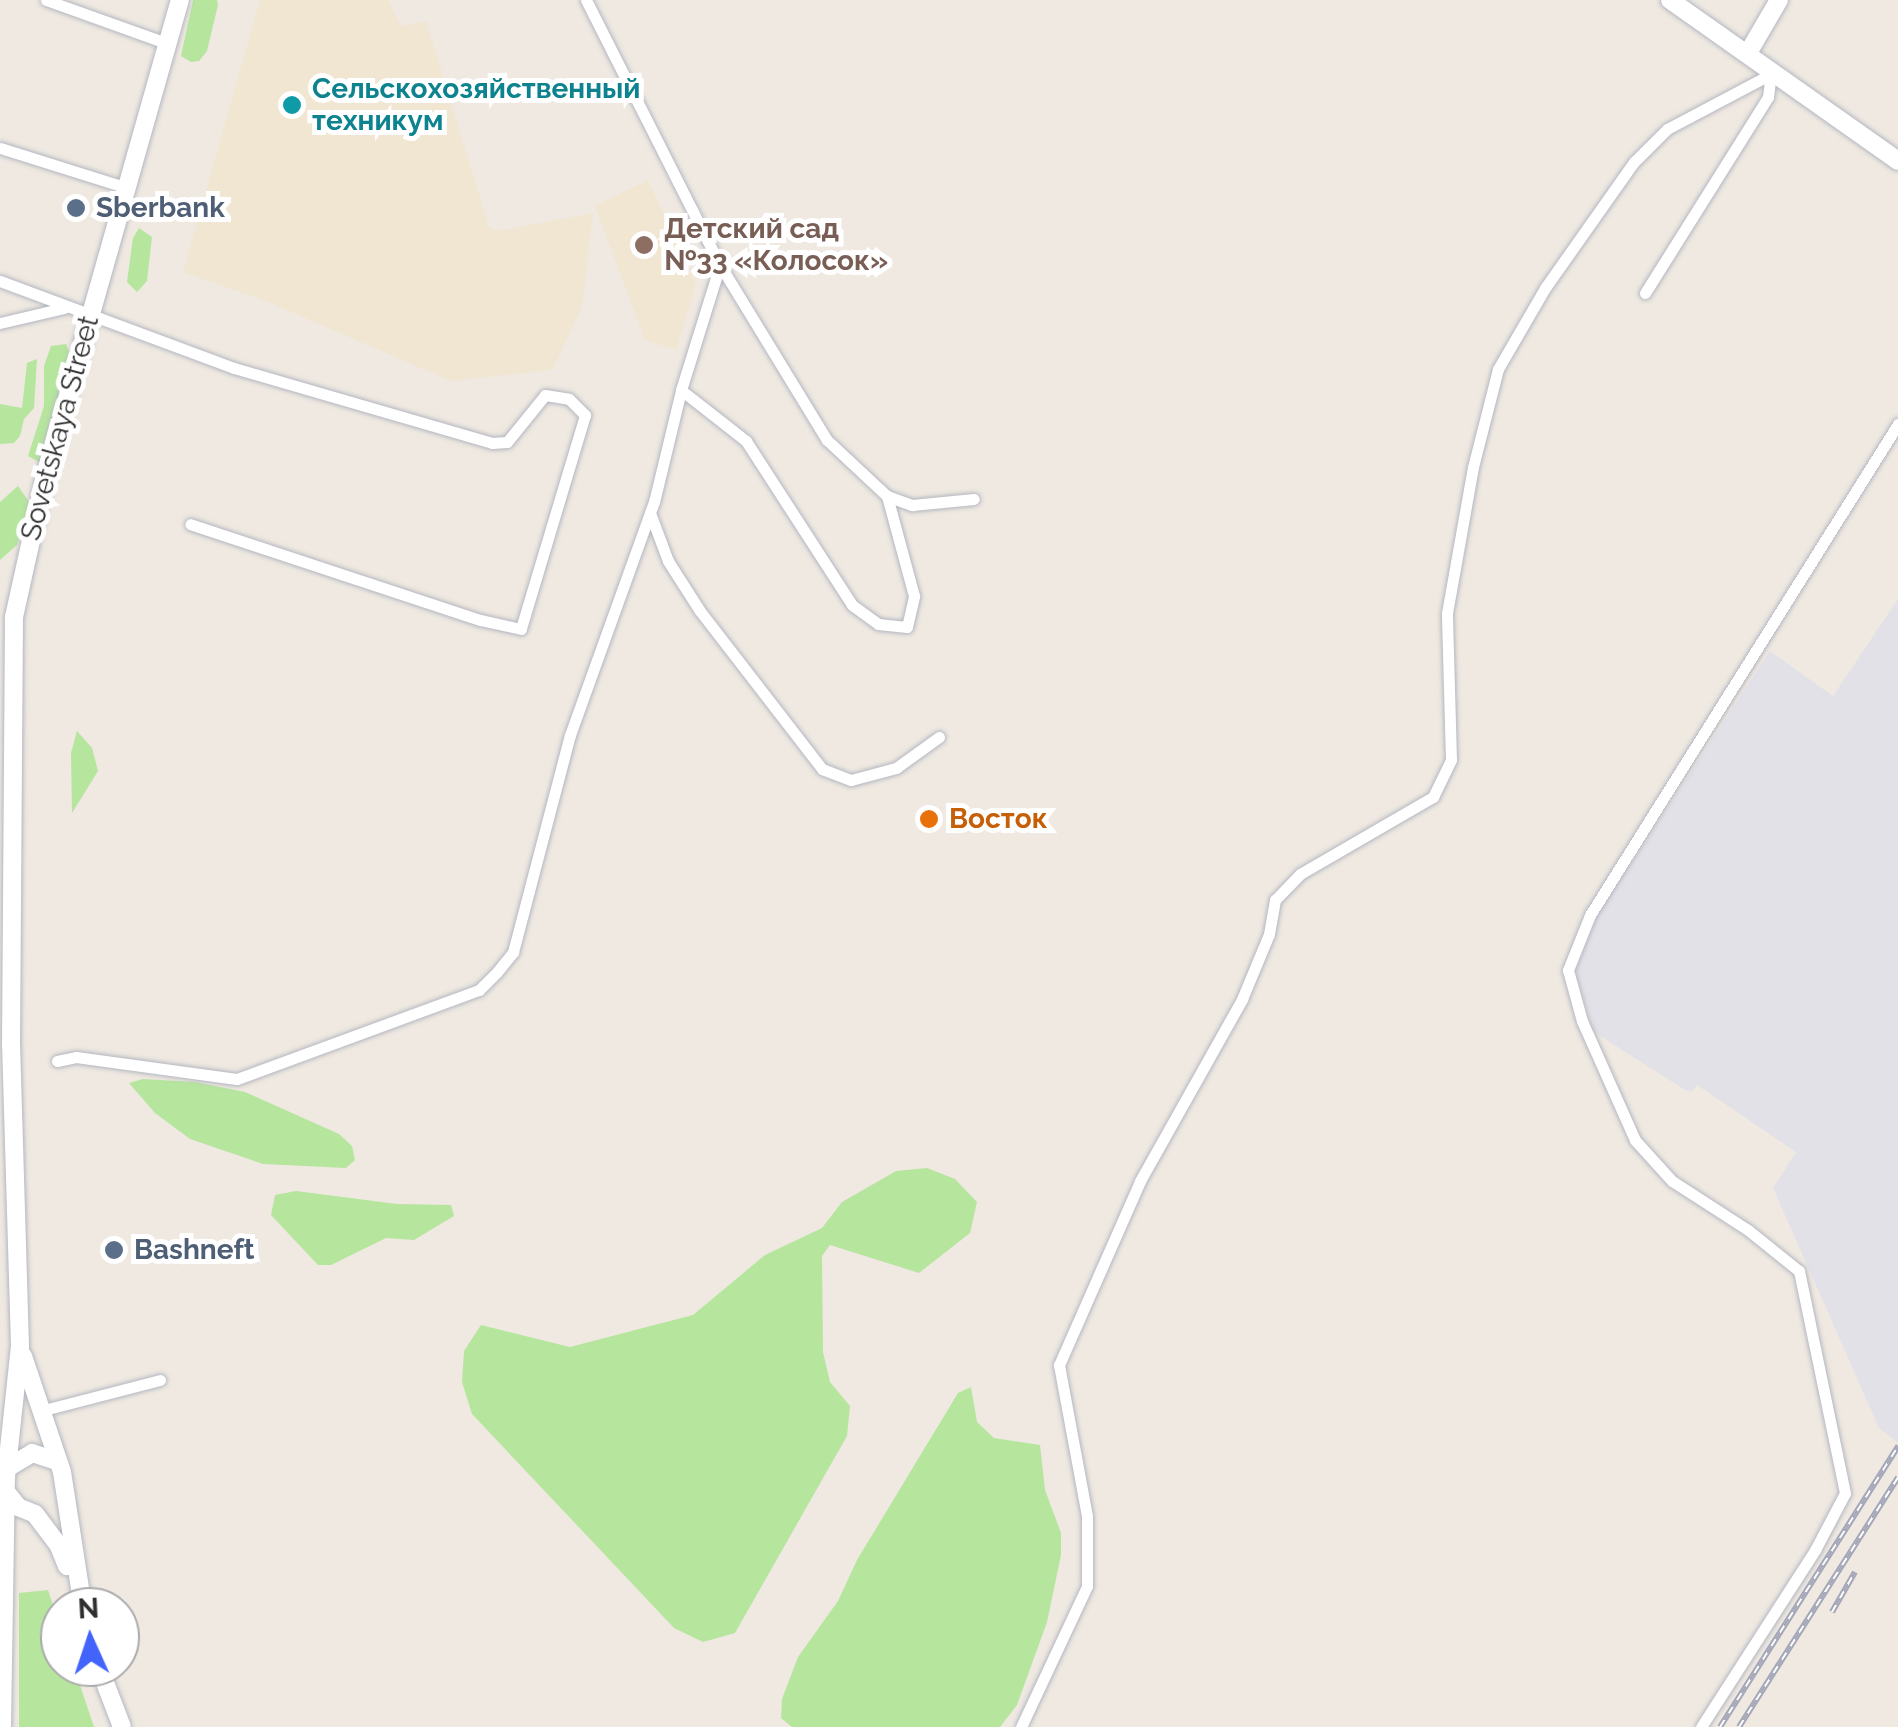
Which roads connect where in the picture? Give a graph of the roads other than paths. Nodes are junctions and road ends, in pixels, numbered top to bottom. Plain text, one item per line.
1 (46, 0) edge
2 (180, 0) edge
3 (586, 0) edge
4 (1670, 0) edge
5 (1780, 0) edge
6 (169, 44) junction
7 (1748, 53) junction
8 (1771, 74) junction
9 (0, 148) edge
10 (1898, 161) edge
11 (128, 188) junction
12 (720, 264) junction
13 (0, 281) edge
14 (1645, 293) dead end
15 (64, 308) junction
16 (90, 316) junction
17 (0, 323) edge
18 (681, 390) junction
19 (1898, 424) edge
20 (887, 496) junction
21 (974, 499) dead end
22 (650, 513) junction
23 (190, 524) dead end
24 (939, 736) dead end
25 (57, 1061) dead end
26 (20, 1346) junction
27 (160, 1380) dead end
28 (40, 1411) junction
29 (56, 1462) junction
30 (9, 1468) junction
31 (64, 1486) junction
32 (6, 1492) junction
33 (35, 1514) junction
34 (3, 1548) junction
35 (107, 1687) edge
36 (2, 1727) edge
37 (122, 1727) edge
38 (1021, 1727) edge
39 (1701, 1727) edge

1 - 6 street
2 - 6 main road, Sovetskaya Street
3 - 12 street
4 - 7 main road
5 - 7 main road
6 - 11 main road, Sovetskaya Street
7 - 8 main road
8 - 10 main road
8 - 14 street
8 - 38 street
9 - 11 street
11 - 16 main road, Sovetskaya Street
12 - 18 street
12 - 20 street
13 - 15 street
15 - 16 street
15 - 17 street
16 - 23 street
16 - 26 main road, Sovetskaya Street
18 - 20 street
18 - 22 street
19 - 39 street
20 - 21 street
22 - 24 street
22 - 25 street
26 - 28 main road, Sovetskaya Street
26 - 30 main road, Sovetskaya Street
27 - 28 street
28 - 29 main road, Sovetskaya Street
29 - 30 main road
29 - 31 main road, Sovetskaya Street
30 - 32 main road, Sovetskaya Street
31 - 33 main road
31 - 33 main road, Sovetskaya Street
32 - 33 main road, Sovetskaya Street
32 - 34 main road
33 - 34 main road
34 - 36 main road
35 - 37 main road

